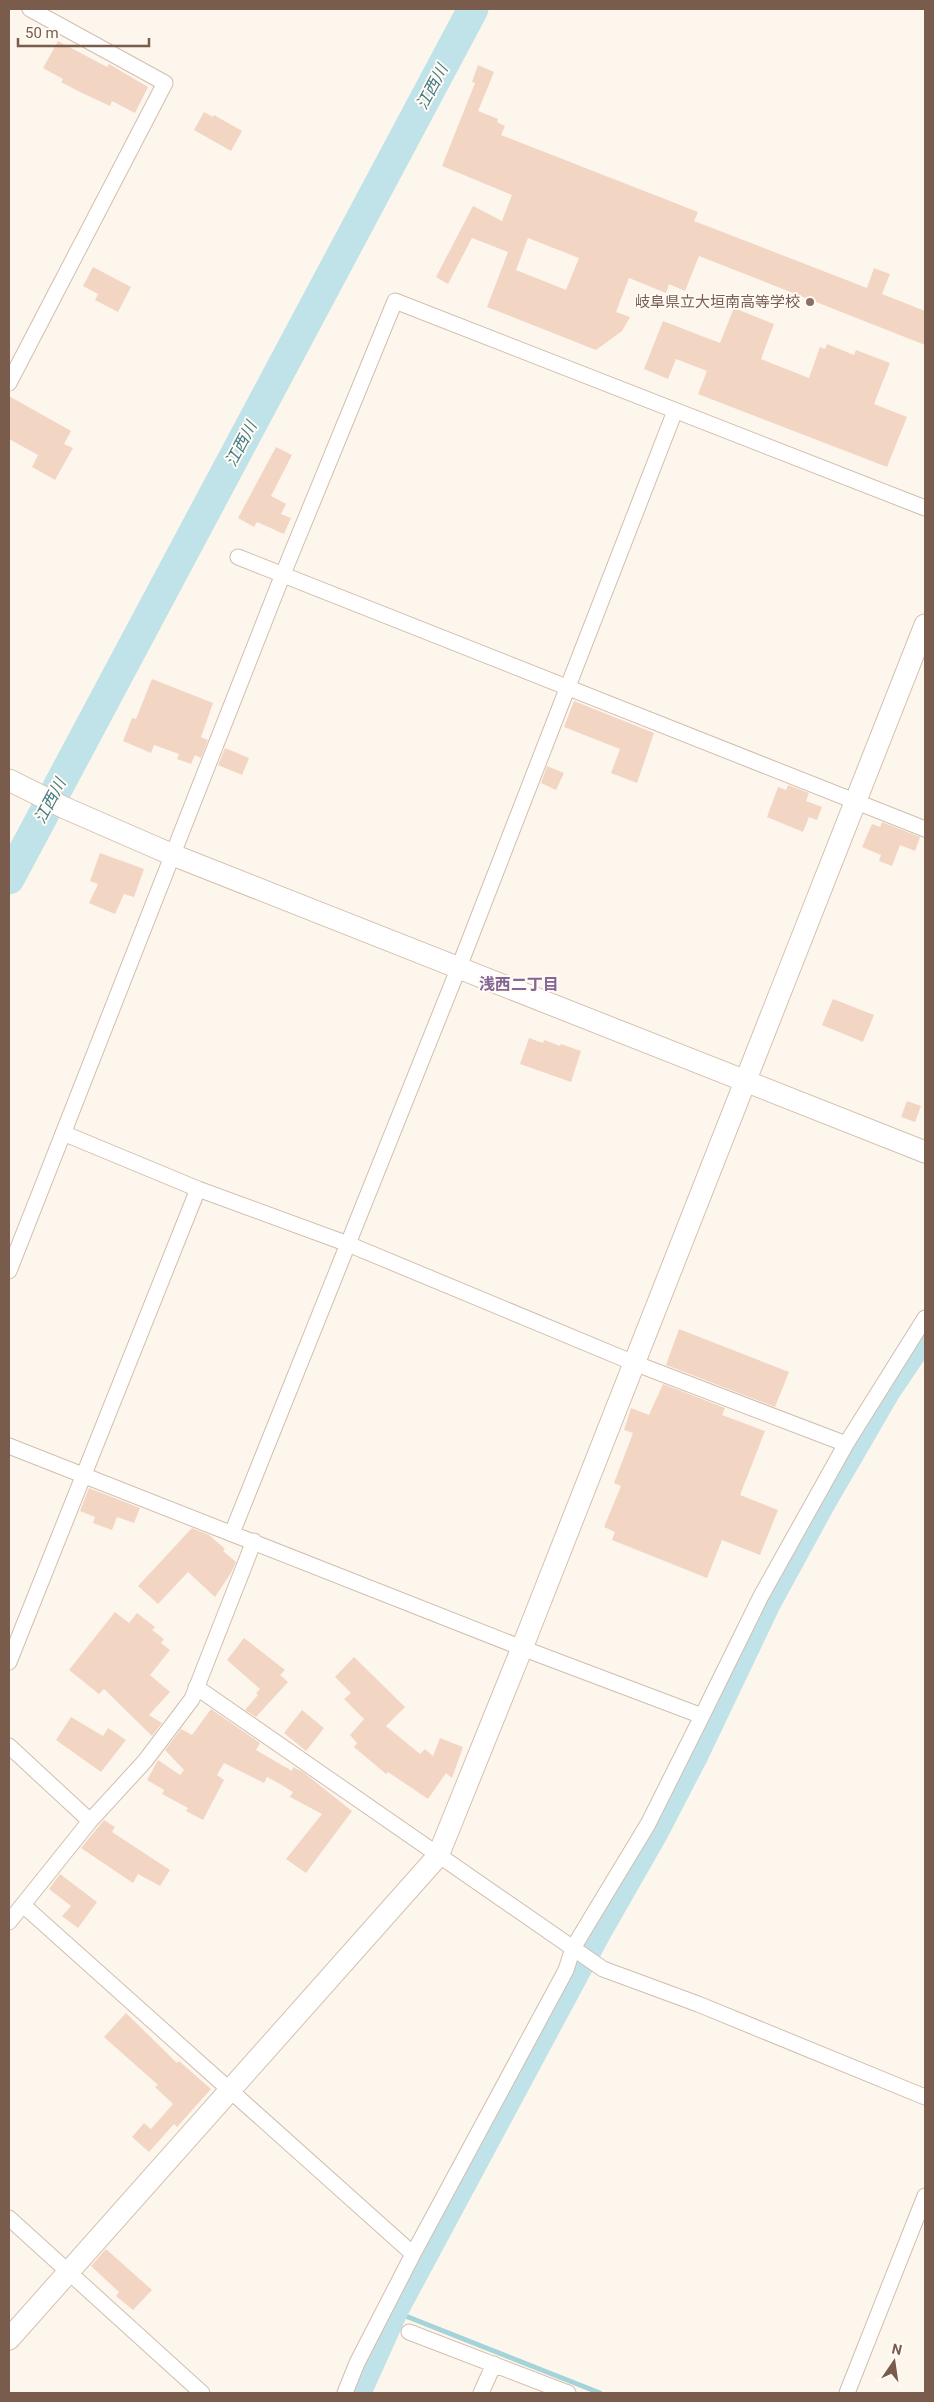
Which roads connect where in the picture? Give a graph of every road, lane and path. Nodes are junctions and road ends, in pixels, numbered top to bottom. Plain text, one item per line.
1 (30, 9) edge
2 (9, 383) edge
3 (675, 410) junction
4 (925, 508) edge
5 (238, 556) dead end
6 (283, 574) junction
7 (925, 625) edge
8 (569, 688) junction
9 (9, 780) edge
10 (854, 802) junction
11 (925, 829) edge
12 (173, 855) junction
13 (459, 968) junction
14 (746, 1079) junction
15 (63, 1133) junction
16 (925, 1152) edge
17 (198, 1189) junction
18 (348, 1244) junction
19 (9, 1271) edge
20 (925, 1318) edge
21 (634, 1363) junction
22 (846, 1444) junction
23 (9, 1446) edge
24 (85, 1476) junction
25 (232, 1534) junction
26 (254, 1541) junction
27 (522, 1648) junction
28 (9, 1662) edge
29 (196, 1687) junction
30 (702, 1716) junction
31 (9, 1746) edge
32 (90, 1821) junction
33 (438, 1856) junction
34 (23, 1905) junction
35 (9, 1922) edge
36 (573, 1948) junction
37 (230, 2091) junction
38 (925, 2097) edge
39 (925, 2196) edge
40 (9, 2218) edge
41 (412, 2254) junction
42 (68, 2272) junction
43 (409, 2332) dead end
44 (9, 2339) edge
45 (494, 2364) junction
46 (202, 2393) edge
47 (345, 2393) edge
48 (481, 2393) edge
49 (568, 2393) edge
50 (847, 2393) edge

1 - 2 street
3 - 4 street
3 - 6 street
3 - 8 street
5 - 6 street
6 - 8 street
6 - 12 street
7 - 10 street
8 - 10 street
8 - 13 street
9 - 12 street
10 - 11 street
10 - 14 street
12 - 13 street
12 - 15 street
13 - 14 street
13 - 18 street
14 - 16 street
14 - 21 street
15 - 17 street
15 - 19 street
17 - 18 street
17 - 24 street
18 - 21 street
18 - 25 street
20 - 22 street
21 - 22 street
21 - 27 street
22 - 30 street
23 - 24 street
24 - 25 street
24 - 28 street
25 - 26 street
26 - 27 street
26 - 29 street
27 - 30 street
27 - 33 street
29 - 32 street
29 - 33 street
30 - 36 street
31 - 32 street
32 - 34 street
33 - 36 street
33 - 37 street
34 - 35 street
34 - 37 street
36 - 38 street
36 - 41 street
37 - 41 street
37 - 42 street
39 - 50 street
40 - 42 street
41 - 47 street
42 - 44 street
42 - 46 street
43 - 45 street
45 - 48 street
45 - 49 street

